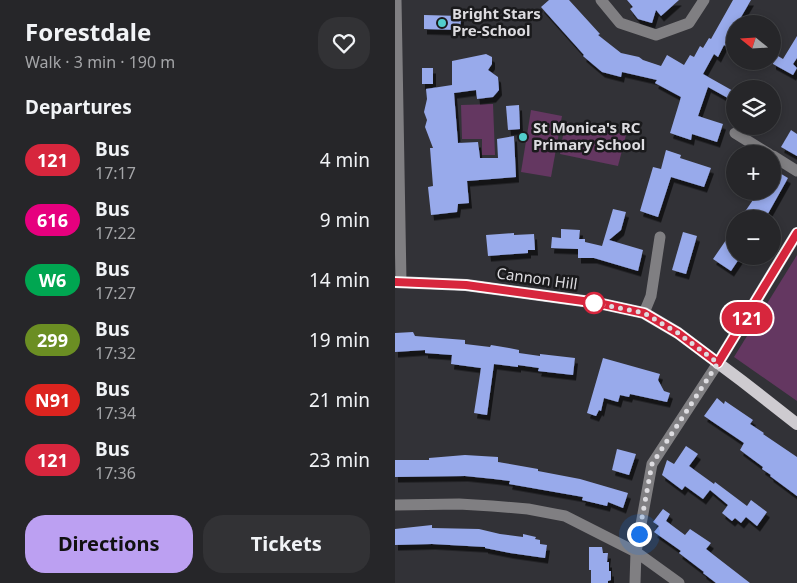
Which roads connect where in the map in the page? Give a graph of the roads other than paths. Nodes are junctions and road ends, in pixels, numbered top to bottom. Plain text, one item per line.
1 (396, 0) edge
2 (601, 0) edge
3 (704, 0) edge
4 (738, 135) edge
5 (754, 145) edge
6 (781, 161) edge
7 (797, 171) edge
8 (797, 233) edge
9 (660, 237) dead end
10 (398, 282) edge
11 (644, 313) junction
12 (718, 363) junction
13 (797, 424) edge
14 (395, 505) edge
15 (636, 552) junction
16 (635, 583) edge
17 (679, 583) edge

1 - 10 street
2 - 3 street
4 - 5 street
6 - 7 street
8 - 12 main road
9 - 11 street
10 - 11 main road, Cannon Hill
11 - 12 main road, Cannon Hill
12 - 13 main road, Cannon Hill
12 - 15 street
14 - 15 street
15 - 16 street
15 - 17 street

